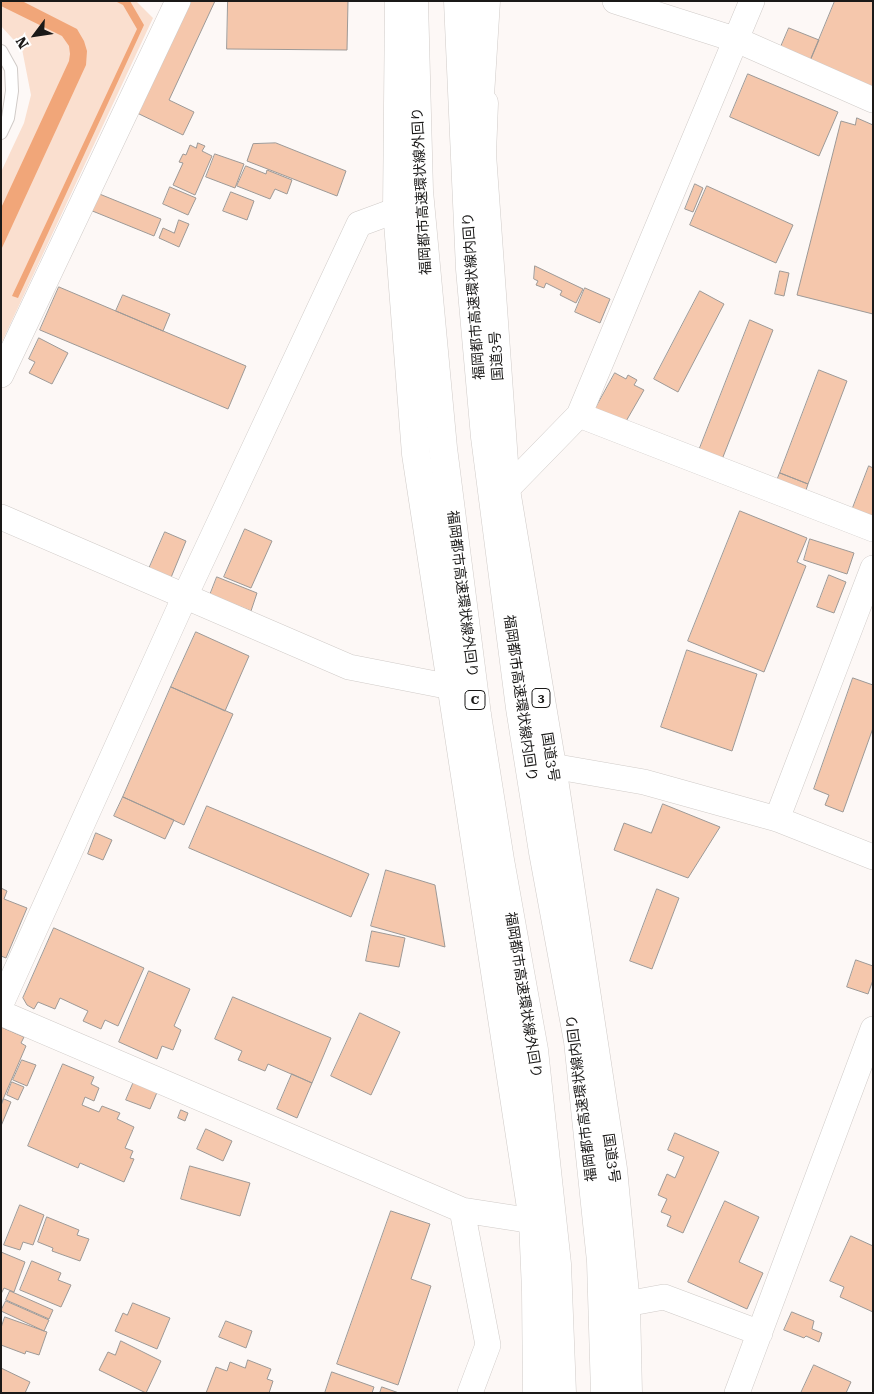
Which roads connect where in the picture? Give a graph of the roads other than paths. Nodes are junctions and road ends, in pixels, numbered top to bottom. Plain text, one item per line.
1 (178, 1) edge
2 (399, 1) edge
3 (414, 1) edge
4 (458, 1) edge
5 (487, 1) edge
6 (615, 1) edge
7 (752, 1) edge
8 (737, 40) junction
9 (1, 51) edge
10 (873, 100) edge
11 (1, 133) edge
12 (397, 210) junction
13 (470, 269) junction
14 (1, 376) edge
15 (579, 415) junction
16 (506, 490) junction
17 (1, 517) edge
18 (873, 529) edge
19 (873, 568) edge
20 (185, 596) junction
21 (451, 687) junction
22 (552, 766) junction
23 (777, 819) junction
24 (873, 856) edge
25 (1, 1004) edge
26 (1, 1013) edge
27 (873, 1029) edge
28 (462, 1210) junction
29 (533, 1220) junction
30 (626, 1304) junction
31 (760, 1333) junction
32 (470, 1393) edge
33 (537, 1393) edge
34 (562, 1393) edge
35 (606, 1393) edge
36 (628, 1393) edge
37 (737, 1393) edge

1 - 14 street
2 - 12 highway
3 - 34 highway, 福岡都市高速環状線外回り / C
4 - 13 highway, 福岡都市高速環状線内回り
5 - 13 highway
5 - 16 highway, 国道3号 / 3
6 - 8 street
7 - 8 street
8 - 10 street
8 - 15 street
9 - 11 lane
12 - 20 street
12 - 21 highway
13 - 35 highway, 福岡都市高速環状線内回り
15 - 16 street
15 - 18 street
16 - 22 highway, 国道3号 / 3
17 - 20 street
19 - 23 street
20 - 21 street
20 - 25 street
21 - 29 highway
22 - 23 street
22 - 30 highway, 国道3号 / 3
23 - 24 street
26 - 28 street
27 - 31 street
28 - 29 street
28 - 32 street
29 - 33 highway
30 - 31 street
30 - 36 highway, 国道3号 / 3
31 - 37 street

